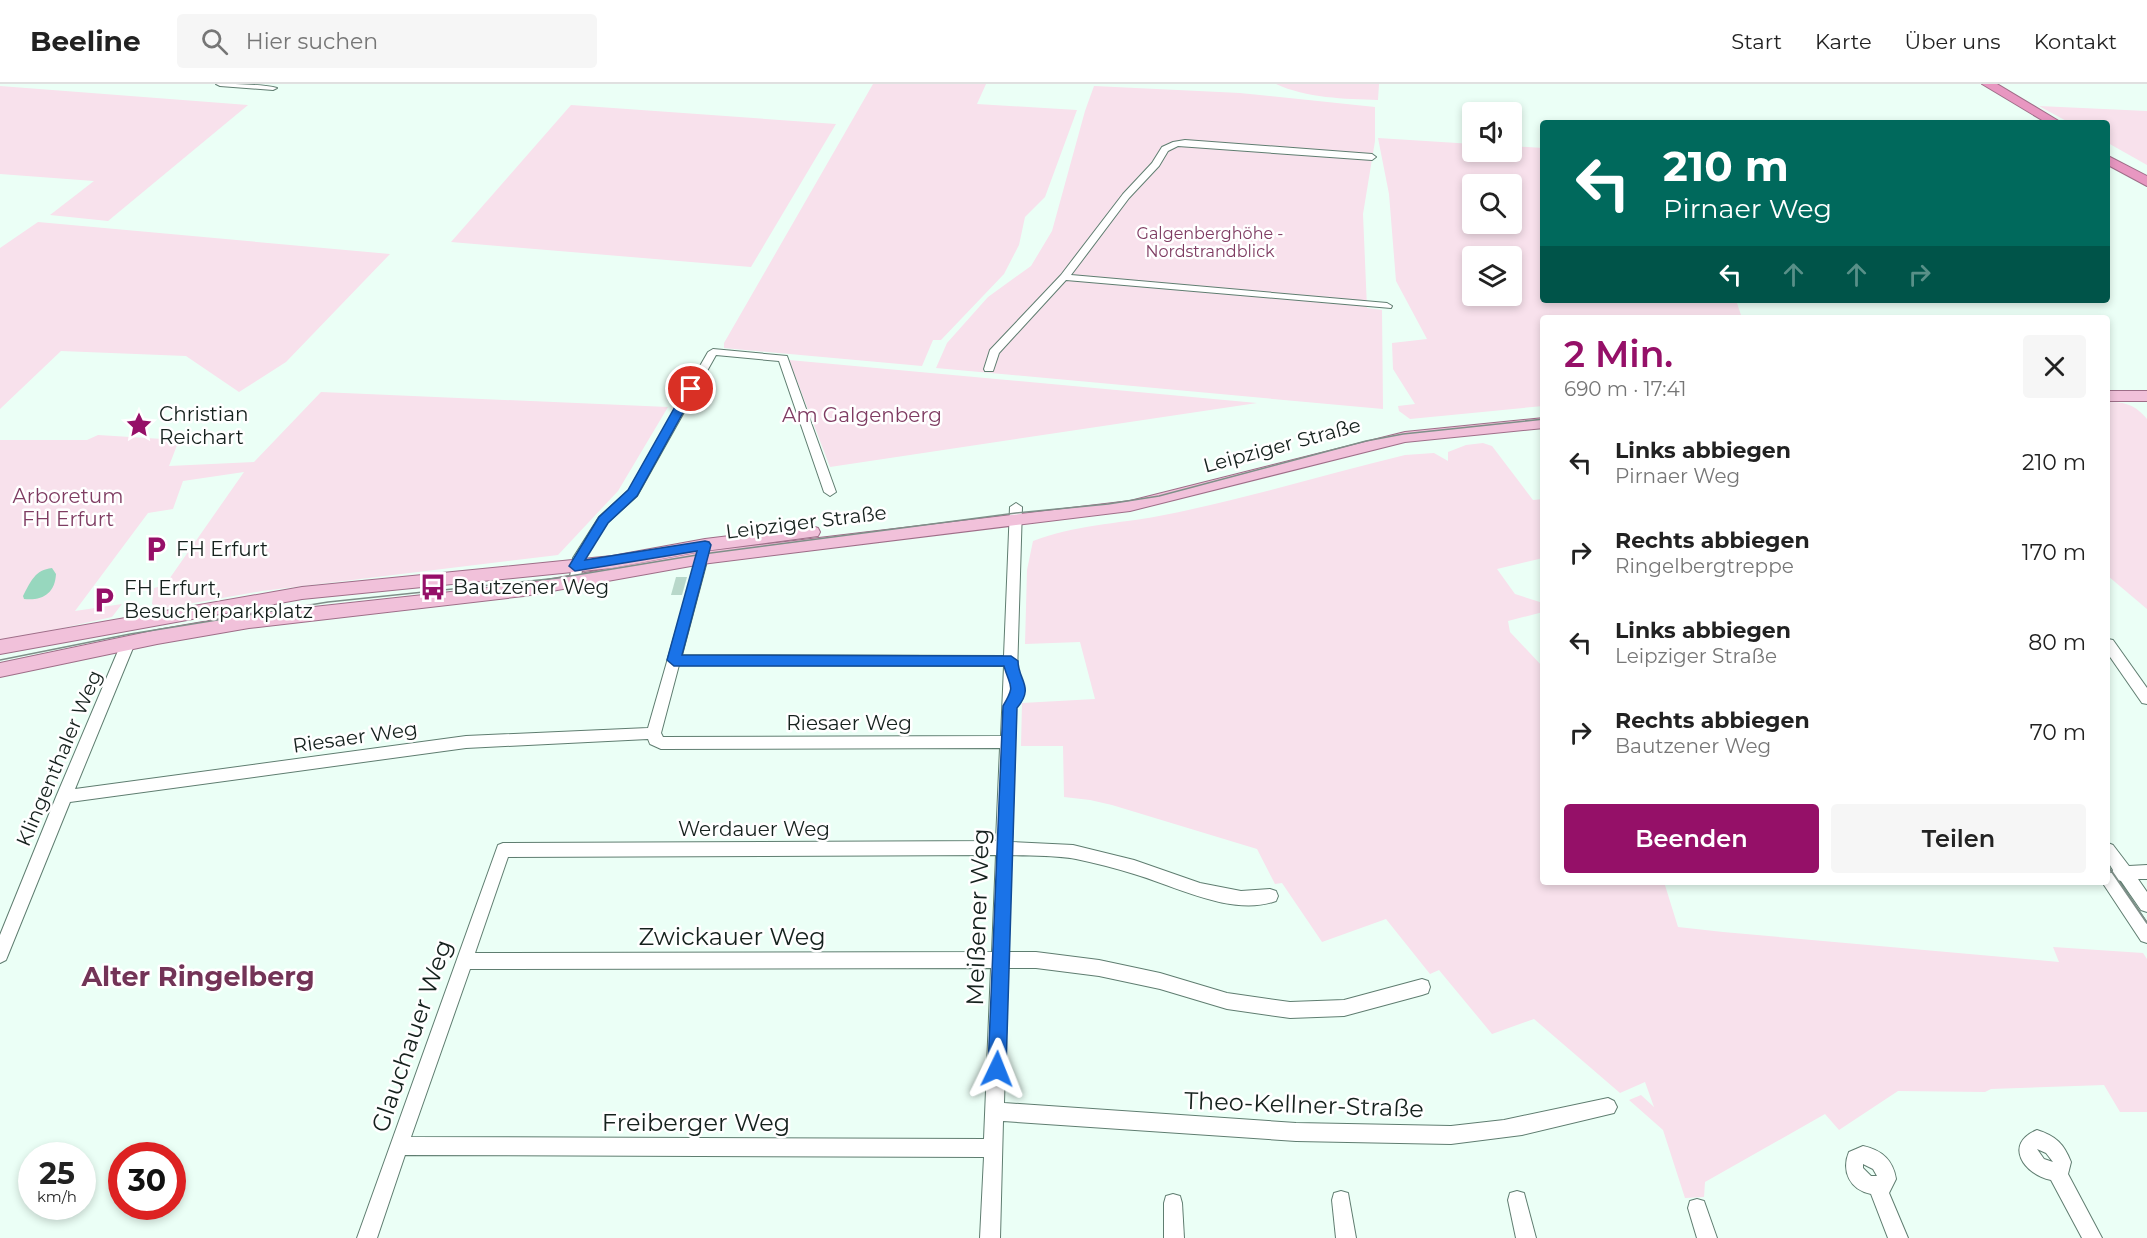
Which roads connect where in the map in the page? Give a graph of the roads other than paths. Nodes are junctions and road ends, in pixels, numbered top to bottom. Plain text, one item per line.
1 (220, 84) edge
2 (1977, 84) edge
3 (1988, 84) edge
4 (273, 88) dead end
5 (2039, 120) edge
6 (2051, 120) edge
7 (2110, 154) edge
8 (1372, 157) dead end
9 (2110, 161) edge
10 (2147, 175) edge
11 (2147, 182) edge
12 (1064, 277) junction
13 (1387, 306) dead end
14 (989, 369) dead end
15 (2110, 396) edge
16 (2141, 396) edge
17 (1540, 413) edge
18 (1540, 423) edge
19 (830, 492) dead end
20 (1016, 513) junction
21 (703, 551) junction
22 (575, 574) junction
23 (133, 622) junction
24 (128, 643) junction
25 (0, 647) edge
26 (2110, 647) edge
27 (674, 660) junction
28 (1011, 665) junction
29 (0, 670) edge
30 (2147, 699) edge
31 (654, 736) junction
32 (1009, 742) junction
33 (63, 797) junction
34 (1005, 848) junction
35 (503, 850) joint
36 (2110, 860) edge
37 (2147, 873) edge
38 (2113, 875) edge
39 (1270, 896) dead end
40 (2147, 905) edge
41 (2147, 936) edge
42 (0, 955) edge
43 (464, 961) junction
44 (1000, 961) junction
45 (1422, 987) dead end
46 (1608, 1107) dead end
47 (996, 1112) junction
48 (399, 1146) junction
49 (993, 1148) junction
50 (2056, 1172) dead end
51 (1877, 1187) dead end
52 (1341, 1200) dead end
53 (1517, 1200) dead end
54 (1173, 1203) dead end
55 (1697, 1208) dead end
56 (367, 1238) edge
57 (990, 1238) edge
58 (1174, 1238) edge
59 (1346, 1238) edge
60 (1526, 1238) edge
61 (1707, 1238) edge
62 (1898, 1238) edge
63 (2092, 1238) edge

1 - 4 street
2 - 5 highway
3 - 6 highway
7 - 10 highway
8 - 12 street
9 - 11 highway
12 - 13 street
12 - 14 street
15 - 16 main road
17 - 20 main road, Leipziger Straße
18 - 20 main road, Leipziger Straße
19 - 22 street
20 - 21 main road, Leipziger Straße
20 - 28 street, Meißener Weg
21 - 22 main road, Leipziger Straße
21 - 27 street
22 - 23 main road, Leipziger Straße
22 - 24 main road, Leipziger Straße
23 - 24 main road
23 - 25 main road, Leipziger Straße
24 - 29 main road, Leipziger Straße
24 - 33 street, Klingenthaler Weg
26 - 30 street
27 - 28 street
27 - 31 street
28 - 32 street, Meißener Weg
31 - 32 street, Riesaer Weg
31 - 33 street, Riesaer Weg
32 - 34 street, Meißener Weg
33 - 42 street, Klingenthaler Weg
34 - 35 street, Werdauer Weg
34 - 39 street, Werdauer Weg
34 - 44 street, Meißener Weg
35 - 43 street, Glauchauer Weg
36 - 38 street
37 - 38 street
38 - 40 street
38 - 41 street
43 - 44 street, Zwickauer Weg
43 - 48 street, Glauchauer Weg
44 - 45 street, Zwickauer Weg
44 - 47 street, Meißener Weg
46 - 47 street, Theo-Kellner-Straße
47 - 49 street, Meißener Weg
48 - 49 street, Freiberger Weg
48 - 56 street, Glauchauer Weg
49 - 57 street, Meißener Weg
50 - 63 street
51 - 62 street
52 - 59 street
53 - 60 street
54 - 58 street
55 - 61 street

